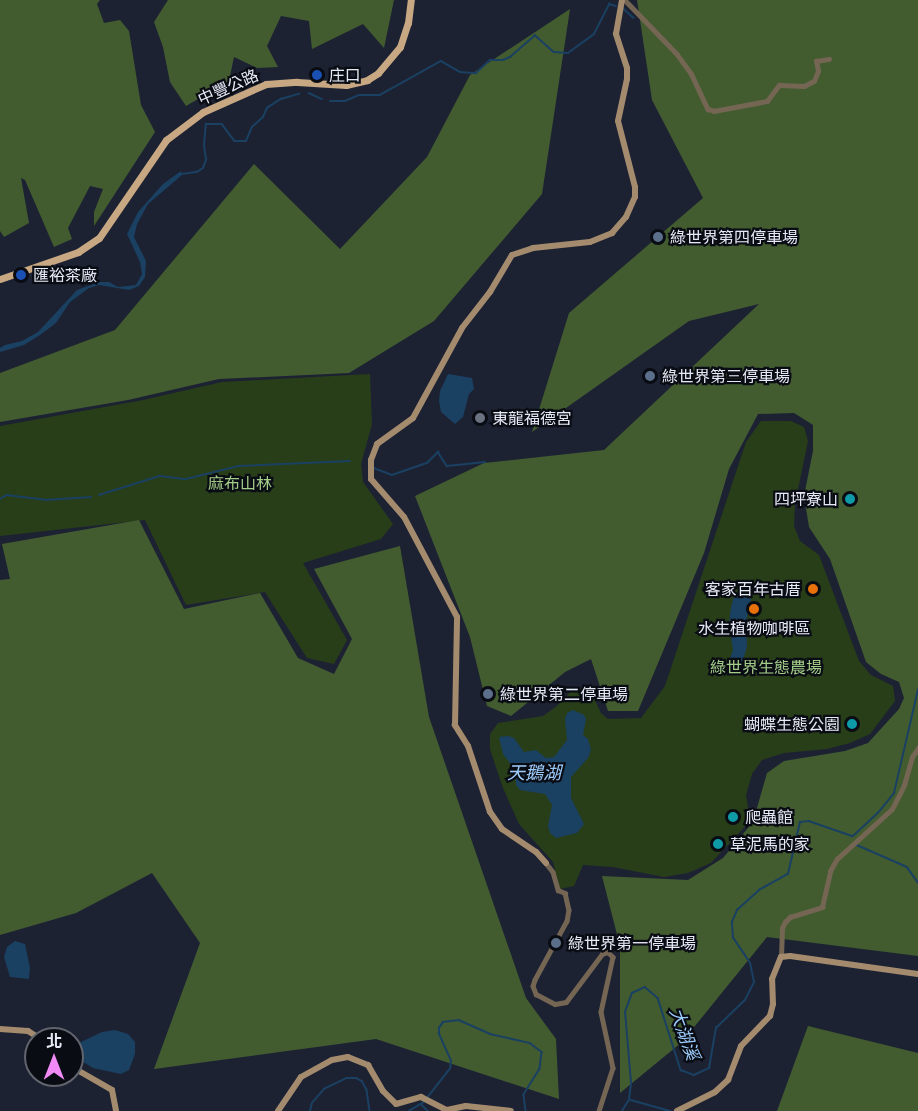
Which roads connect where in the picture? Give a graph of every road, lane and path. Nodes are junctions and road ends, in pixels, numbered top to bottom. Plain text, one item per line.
1 (411, 0) edge
2 (624, 0) edge
3 (829, 59) dead end
4 (0, 279) edge
5 (918, 748) edge
6 (546, 863) joint
7 (781, 957) junction
8 (918, 974) edge
9 (0, 1029) edge
10 (24, 1031) edge
11 (84, 1074) edge
12 (116, 1111) edge
13 (278, 1111) edge
14 (447, 1111) edge
15 (511, 1111) edge
16 (599, 1111) edge
17 (677, 1111) edge

1 - 4 main road, 中豐公路
2 - 3 street
2 - 6 street
5 - 7 street
6 - 16 street
7 - 8 street
7 - 17 street
9 - 10 street
11 - 12 street
13 - 14 street
14 - 15 street

